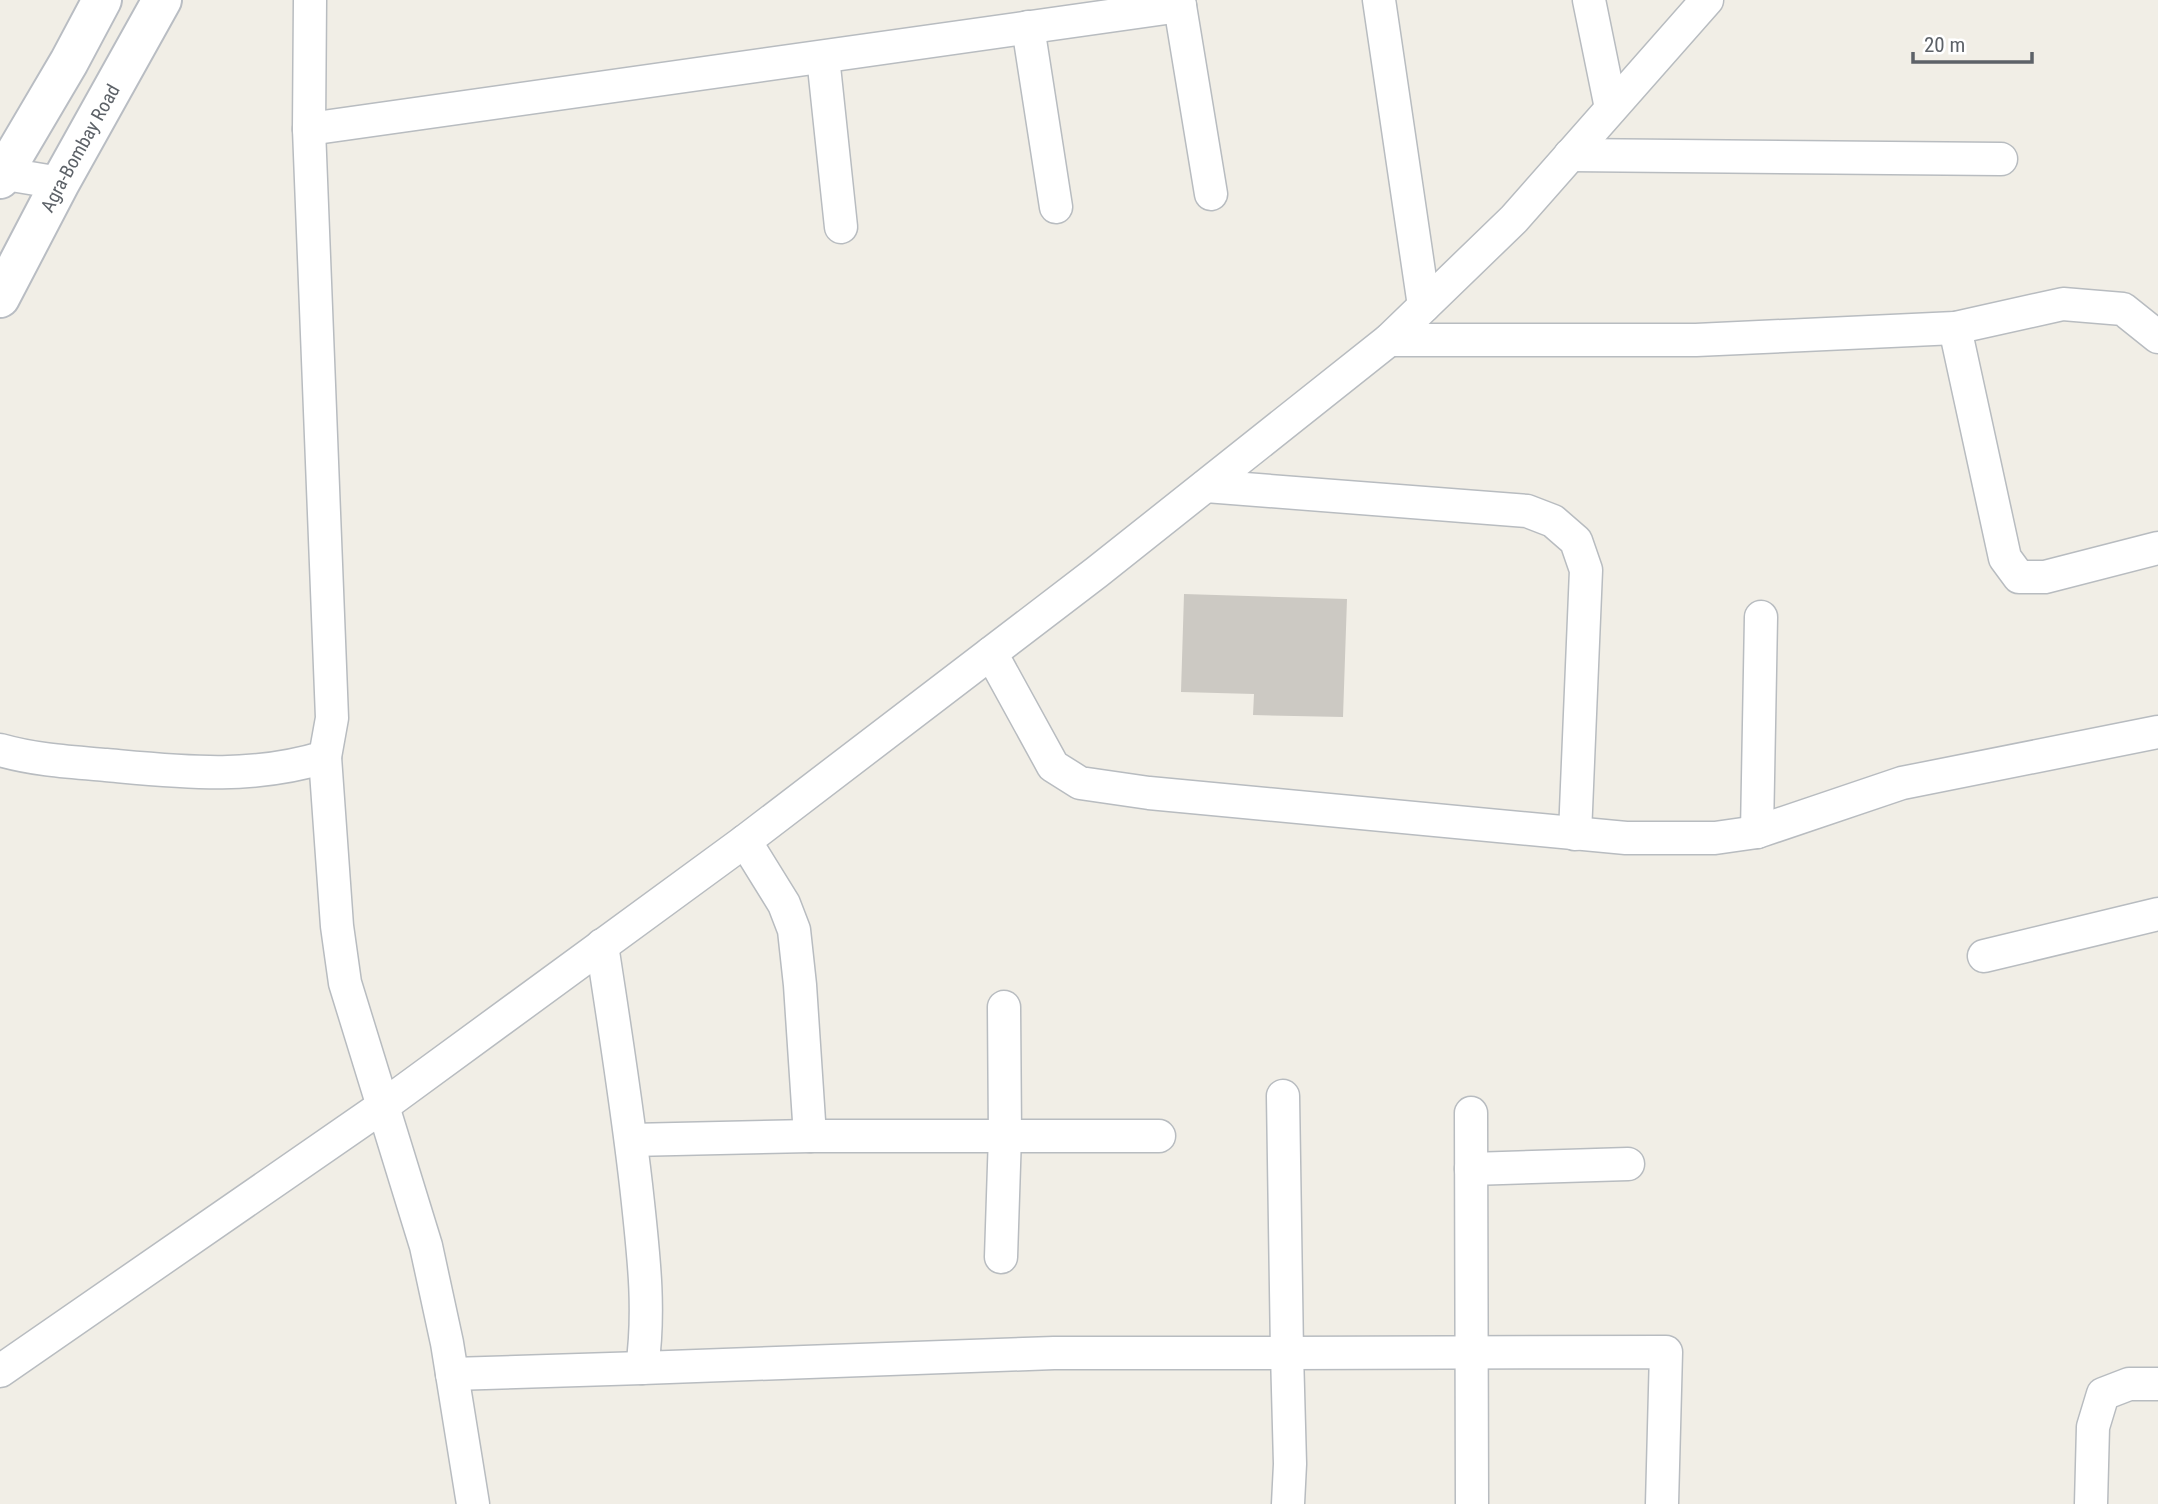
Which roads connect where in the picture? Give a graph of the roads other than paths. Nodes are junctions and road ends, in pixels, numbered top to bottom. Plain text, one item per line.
1 (102, 0) edge
2 (162, 0) edge
3 (310, 0) edge
4 (1379, 0) edge
5 (1589, 0) edge
6 (1707, 0) edge
7 (1180, 3) edge
8 (1028, 27) junction
9 (823, 57) junction
10 (1611, 108) junction
11 (309, 129) junction
12 (1570, 155) junction
13 (2001, 159) dead end
14 (1, 175) edge
15 (60, 183) junction
16 (1211, 194) dead end
17 (1056, 208) dead end
18 (841, 227) dead end
19 (3, 286) edge
20 (1424, 306) junction
21 (1955, 328) junction
22 (2158, 337) edge
23 (1389, 340) junction
24 (1206, 486) junction
25 (2158, 548) edge
26 (1761, 617) dead end
27 (991, 653) junction
28 (2158, 732) edge
29 (0, 750) edge
30 (325, 757) junction
31 (1757, 832) junction
32 (1575, 834) junction
33 (745, 841) junction
34 (2158, 914) edge
35 (602, 945) junction
36 (1984, 956) dead end
37 (1004, 1007) dead end
38 (1283, 1096) dead end
39 (383, 1106) junction
40 (1471, 1113) dead end
41 (1005, 1135) junction
42 (810, 1136) junction
43 (1159, 1136) dead end
44 (631, 1140) junction
45 (1628, 1164) dead end
46 (1471, 1169) junction
47 (1001, 1257) dead end
48 (1287, 1353) junction
49 (1472, 1353) junction
50 (642, 1368) junction
51 (0, 1371) edge
52 (452, 1374) junction
53 (2158, 1384) edge
54 (473, 1504) edge
55 (1288, 1504) edge
56 (1472, 1504) edge
57 (1662, 1504) edge
58 (2091, 1504) edge

1 - 14 main road
2 - 15 main road, Agra-Bombay Road
3 - 11 street
4 - 20 street
5 - 10 street
6 - 10 street
7 - 8 street
7 - 16 street
8 - 9 street
8 - 17 street
9 - 11 street
9 - 18 street
10 - 12 street
11 - 30 street
12 - 13 street
12 - 20 street
14 - 15 street
15 - 19 main road, Agra-Bombay Road
20 - 23 street
21 - 22 street
21 - 23 street
21 - 25 street
23 - 24 street
24 - 27 street
24 - 32 street
26 - 31 street
27 - 32 street
27 - 33 street
28 - 31 street
29 - 30 street
30 - 39 street
31 - 32 street
33 - 35 street
33 - 42 street
34 - 36 street
35 - 39 street
35 - 44 street
37 - 41 street
38 - 48 street
39 - 51 street
39 - 52 street
40 - 46 street
41 - 42 street
41 - 43 street
41 - 47 street
42 - 44 street
44 - 50 street
45 - 46 street
46 - 49 street
48 - 49 street
48 - 50 street
48 - 55 street
49 - 56 street
49 - 57 street
50 - 52 street
52 - 54 street
53 - 58 street

